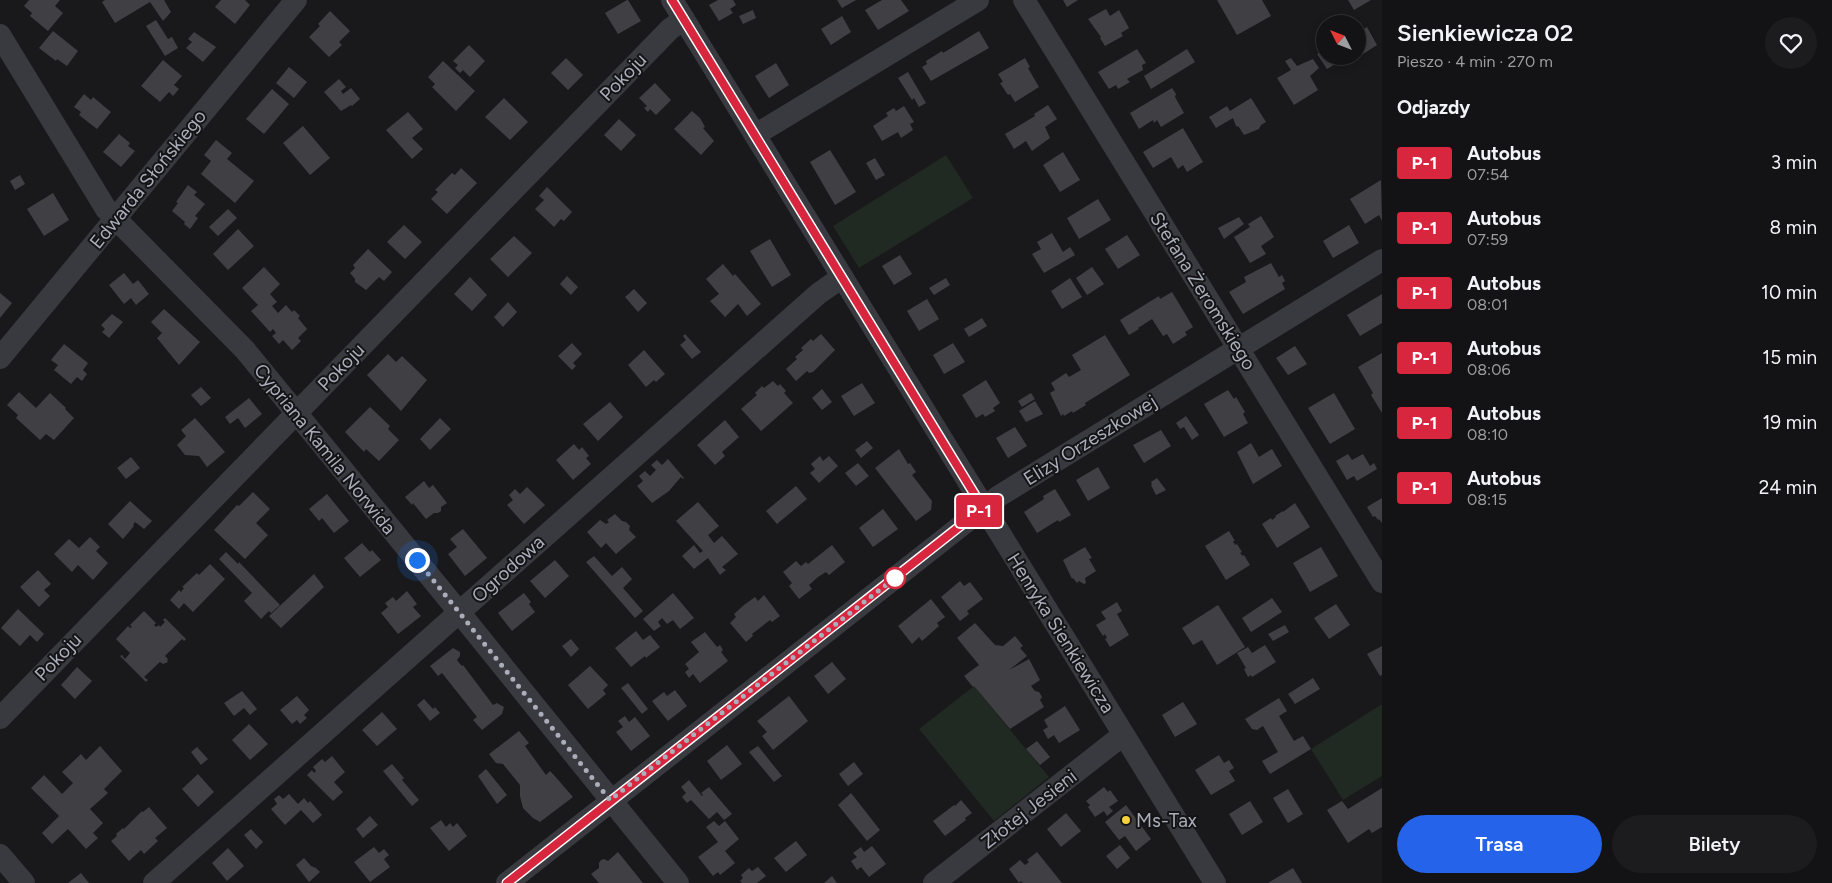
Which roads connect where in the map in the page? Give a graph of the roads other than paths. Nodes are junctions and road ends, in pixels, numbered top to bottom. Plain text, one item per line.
1 (296, 0) edge
2 (672, 0) edge
3 (978, 0) edge
4 (1024, 0) edge
5 (684, 19) junction
6 (0, 35) edge
7 (755, 135) junction
8 (115, 220) junction
9 (1382, 260) edge
10 (842, 277) junction
11 (1238, 349) junction
12 (0, 358) edge
13 (296, 412) junction
14 (983, 508) junction
15 (1382, 582) edge
16 (459, 612) junction
17 (0, 718) edge
18 (1123, 734) junction
19 (610, 800) junction
20 (0, 856) edge
21 (24, 883) edge
22 (154, 883) edge
23 (507, 883) edge
24 (678, 883) edge
25 (934, 883) edge
26 (1215, 883) edge

1 - 8 street, Edwarda Słońskiego
2 - 5 street, Henryka Sienkiewicza
3 - 7 street
4 - 11 street, Stefana Żeromskiego
5 - 7 street, Henryka Sienkiewicza
5 - 13 street, Pokoju
6 - 8 street, Cypriana Kamila Norwida
7 - 10 street, Henryka Sienkiewicza
8 - 12 street, Edwarda Słońskiego
8 - 13 street, Cypriana Kamila Norwida
9 - 11 street, Elizy Orzeszkowej
10 - 14 street, Henryka Sienkiewicza
10 - 16 street, Ogrodowa
11 - 14 street, Elizy Orzeszkowej
11 - 15 street, Stefana Żeromskiego
13 - 16 street, Cypriana Kamila Norwida
13 - 17 street, Pokoju
14 - 18 street, Henryka Sienkiewicza
14 - 19 street, Elizy Orzeszkowej
16 - 19 street, Cypriana Kamila Norwida
16 - 22 street, Ogrodowa
18 - 25 street, Złotej Jesieni
18 - 26 street, Henryka Sienkiewicza
19 - 23 street, Elizy Orzeszkowej
19 - 24 street, Cypriana Kamila Norwida
20 - 21 street

